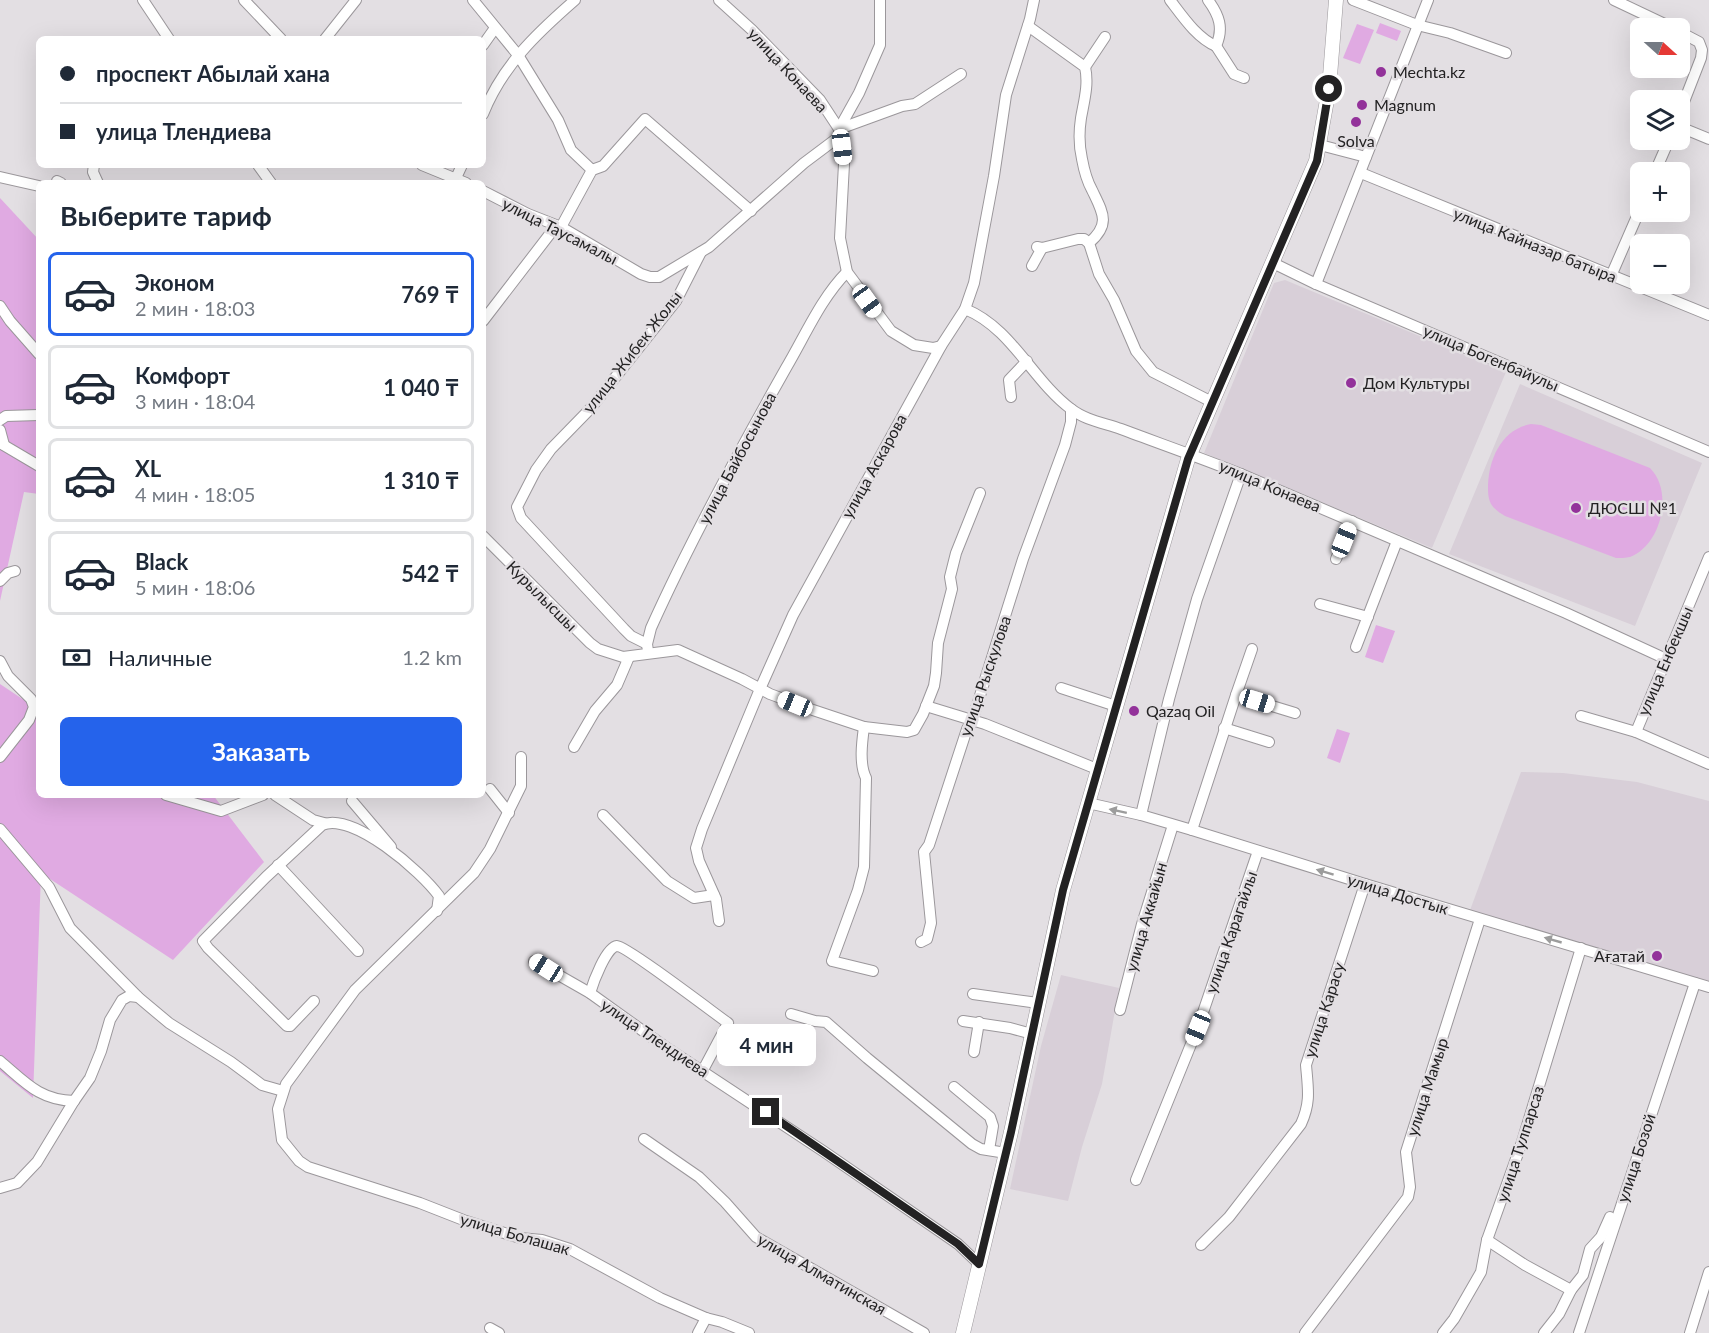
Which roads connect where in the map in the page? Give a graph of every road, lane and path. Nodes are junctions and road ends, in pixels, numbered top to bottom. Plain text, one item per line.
1 (143, 0) edge
2 (244, 0) edge
3 (356, 0) edge
4 (473, 0) edge
5 (575, 0) edge
6 (719, 0) edge
7 (880, 0) edge
8 (1034, 0) edge
9 (1170, 0) edge
10 (1208, 0) edge
11 (1336, 0) edge
12 (1353, 0) edge
13 (1428, 0) edge
14 (1614, 0) edge
15 (1652, 18) edge
16 (1417, 25) junction
17 (1028, 26) junction
18 (495, 28) junction
19 (167, 36) edge
20 (278, 36) edge
21 (327, 36) edge
22 (1104, 37) dead end
23 (1690, 37) edge
24 (486, 41) edge
25 (1216, 46) junction
26 (1506, 53) dead end
27 (518, 55) junction
28 (1085, 67) junction
29 (961, 74) dead end
30 (1244, 78) dead end
31 (1689, 90) edge
32 (486, 108) edge
33 (1690, 131) edge
34 (840, 132) junction
35 (1709, 139) edge
36 (1320, 145) junction
37 (1366, 158) junction
38 (431, 168) edge
39 (592, 170) junction
40 (1360, 173) junction
41 (0, 177) edge
42 (459, 180) edge
43 (36, 185) edge
44 (486, 193) edge
45 (751, 211) junction
46 (1634, 222) edge
47 (559, 226) junction
48 (1089, 243) junction
49 (701, 252) junction
50 (1273, 263) junction
51 (1032, 266) dead end
52 (847, 272) junction
53 (1611, 276) junction
54 (1316, 284) junction
55 (0, 306) edge
56 (965, 309) junction
57 (1709, 315) edge
58 (486, 317) edge
59 (941, 346) junction
60 (36, 351) edge
61 (1027, 361) junction
62 (1011, 397) dead end
63 (1212, 402) junction
64 (1071, 409) junction
65 (36, 415) edge
66 (0, 420) edge
67 (0, 429) edge
68 (2, 444) edge
69 (1709, 452) edge
70 (1191, 454) junction
71 (36, 464) edge
72 (1241, 474) junction
73 (980, 493) dead end
74 (1352, 521) junction
75 (486, 539) edge
76 (1397, 541) junction
77 (1709, 557) edge
78 (1336, 559) dead end
79 (15, 571) dead end
80 (0, 581) edge
81 (1320, 604) dead end
82 (1368, 617) junction
83 (1356, 647) dead end
84 (1252, 649) dead end
85 (650, 651) junction
86 (628, 657) junction
87 (1666, 659) junction
88 (0, 661) edge
89 (1061, 688) dead end
90 (760, 689) junction
91 (1236, 695) junction
92 (926, 706) junction
93 (1116, 706) junction
94 (1295, 713) dead end
95 (1581, 716) dead end
96 (972, 721) junction
97 (864, 727) junction
98 (1224, 728) junction
99 (1636, 732) junction
100 (1269, 742) dead end
101 (574, 747) dead end
102 (0, 757) edge
103 (521, 757) dead end
104 (1709, 764) edge
105 (1097, 769) junction
106 (490, 789) dead end
107 (176, 798) edge
108 (255, 798) edge
109 (280, 798) edge
110 (352, 801) dead end
111 (1088, 803) junction
112 (508, 813) junction
113 (603, 815) dead end
114 (1141, 815) junction
115 (324, 824) junction
116 (1173, 825) junction
117 (0, 829) edge
118 (1192, 830) junction
119 (1258, 851) junction
120 (397, 854) junction
121 (278, 865) junction
122 (1365, 884) junction
123 (714, 895) junction
124 (437, 911) junction
125 (1480, 919) junction
126 (719, 921) dead end
127 (921, 942) dead end
128 (1581, 948) junction
129 (358, 951) dead end
130 (534, 961) dead end
131 (873, 972) dead end
132 (1695, 983) junction
133 (1709, 987) edge
134 (590, 993) junction
135 (974, 994) dead end
136 (138, 997) junction
137 (314, 1001) dead end
138 (1038, 1003) junction
139 (1120, 1010) dead end
140 (791, 1014) dead end
141 (967, 1018) dead end
142 (979, 1022) junction
143 (1032, 1034) junction
144 (974, 1052) dead end
145 (0, 1061) edge
146 (703, 1070) junction
147 (954, 1087) dead end
148 (283, 1091) junction
149 (74, 1101) junction
150 (644, 1139) dead end
151 (989, 1150) junction
152 (1006, 1153) junction
153 (1136, 1179) dead end
154 (2, 1190) edge
155 (1622, 1202) junction
156 (1487, 1240) junction
157 (1202, 1245) dead end
158 (979, 1264) junction
159 (1709, 1272) edge
160 (1571, 1290) junction
161 (706, 1318) junction
162 (698, 1333) edge
163 (748, 1333) edge
164 (924, 1333) edge
165 (963, 1333) edge
166 (1305, 1333) edge
167 (1443, 1333) edge
168 (1544, 1333) edge
169 (1579, 1333) edge
170 (1689, 1333) edge

1 - 19 street
2 - 20 street
3 - 21 street
4 - 18 street
5 - 27 street
6 - 34 street, улица Конаева
7 - 34 street, улица Жибек Жолы
8 - 17 street, улица Аскарова
9 - 25 street
10 - 25 street
11 - 36 main road
12 - 16 street
13 - 16 street
14 - 15 street
16 - 26 street
16 - 37 street
17 - 28 street
17 - 56 street, улица Аскарова
18 - 24 street
18 - 27 street
22 - 28 street
23 - 31 street
25 - 30 street
27 - 32 street
27 - 39 street
28 - 48 street
29 - 34 street
33 - 35 street
34 - 45 street, улица Жибек Жолы
34 - 52 street, улица Конаева
36 - 37 street
36 - 50 main road
37 - 40 street
38 - 42 street
39 - 45 street
39 - 47 street
40 - 53 street, улица Кайназар батыра
40 - 54 street
41 - 43 street
44 - 47 street, улица Таусамалы
45 - 49 street, улица Жибек Жолы
46 - 53 street
47 - 49 street, улица Таусамалы
47 - 58 street
48 - 51 street
48 - 63 street
49 - 85 street, улица Жибек Жолы
50 - 54 street, улица Богенбайулы
50 - 63 main road
52 - 59 street, улица Конаева
52 - 85 street, улица Байбосынова
53 - 57 street, улица Кайназар батыра
54 - 69 street, улица Богенбайулы
55 - 60 street
56 - 59 street, улица Аскарова
56 - 61 street, улица Конаева
59 - 90 street, улица Аскарова
61 - 62 street
61 - 64 street, улица Конаева
63 - 70 main road
64 - 70 street, улица Конаева
64 - 96 street, улица Рыскулова
65 - 66 street
67 - 68 street
68 - 71 street
70 - 72 street, улица Конаева
70 - 93 main road
72 - 74 street, улица Конаева
72 - 114 street
73 - 92 street
74 - 76 street, улица Конаева
74 - 78 street
75 - 86 street, Курылысшы
76 - 82 street
76 - 87 street, улица Конаева
77 - 87 street, улица Енбекшы
79 - 80 street
81 - 82 street
82 - 83 street
84 - 91 street
85 - 86 street
85 - 90 street
86 - 101 street
87 - 99 street, улица Енбекшы
88 - 102 street
89 - 93 street
90 - 97 street
90 - 123 street, улица Аскарова
91 - 94 street
91 - 98 street
92 - 96 street
92 - 97 street
93 - 105 main road
95 - 99 street
96 - 105 street
96 - 127 street, улица Рыскулова
97 - 131 street
98 - 100 street
98 - 118 street
99 - 104 street
103 - 112 street
105 - 111 main road
106 - 112 street
107 - 108 street
109 - 115 street
110 - 120 street
114 -> 111 street, улица Достык
111 - 138 main road
112 - 124 street
113 - 123 street
114 - 116 street, улица Достык
115 - 120 street
115 - 121 street
116 - 118 street, улица Достык
116 - 139 street, улица Аккайын
117 - 136 street
118 - 119 street, улица Достык
122 -> 119 street, улица Достык
119 - 153 street, улица Карагайлы
120 - 124 street
121 - 129 street
121 - 137 street
122 - 125 street, улица Достык
122 - 157 street, улица Карасу
123 - 126 street, улица Аскарова
124 - 148 street
128 -> 125 street, улица Достык
125 - 166 street, улица Мамыр
128 - 132 street, улица Достык
128 - 156 street, улица Тулпарсаз
130 - 134 street, улица Тлендиева
132 - 133 street, улица Достык
132 - 155 street, улица Бозой
134 - 146 street, улица Тлендиева
134 - 146 street
135 - 138 street
136 - 148 street
136 - 149 street
138 - 143 main road
140 - 151 street
141 - 142 street
142 - 143 street
142 - 144 street
143 - 152 main road
145 - 149 street
146 - 158 street, улица Тлендиева
147 - 151 street
148 - 161 street, улица Болашак
149 - 154 street
150 - 164 street, улица Алматинская
151 - 152 street
152 - 158 main road
155 - 160 street
155 - 169 street, улица Бозой
156 - 160 street
156 - 167 street, улица Тулпарсаз
158 - 165 main road
159 - 170 street
160 - 168 street
161 - 162 street
161 - 163 street, улица Болашак

